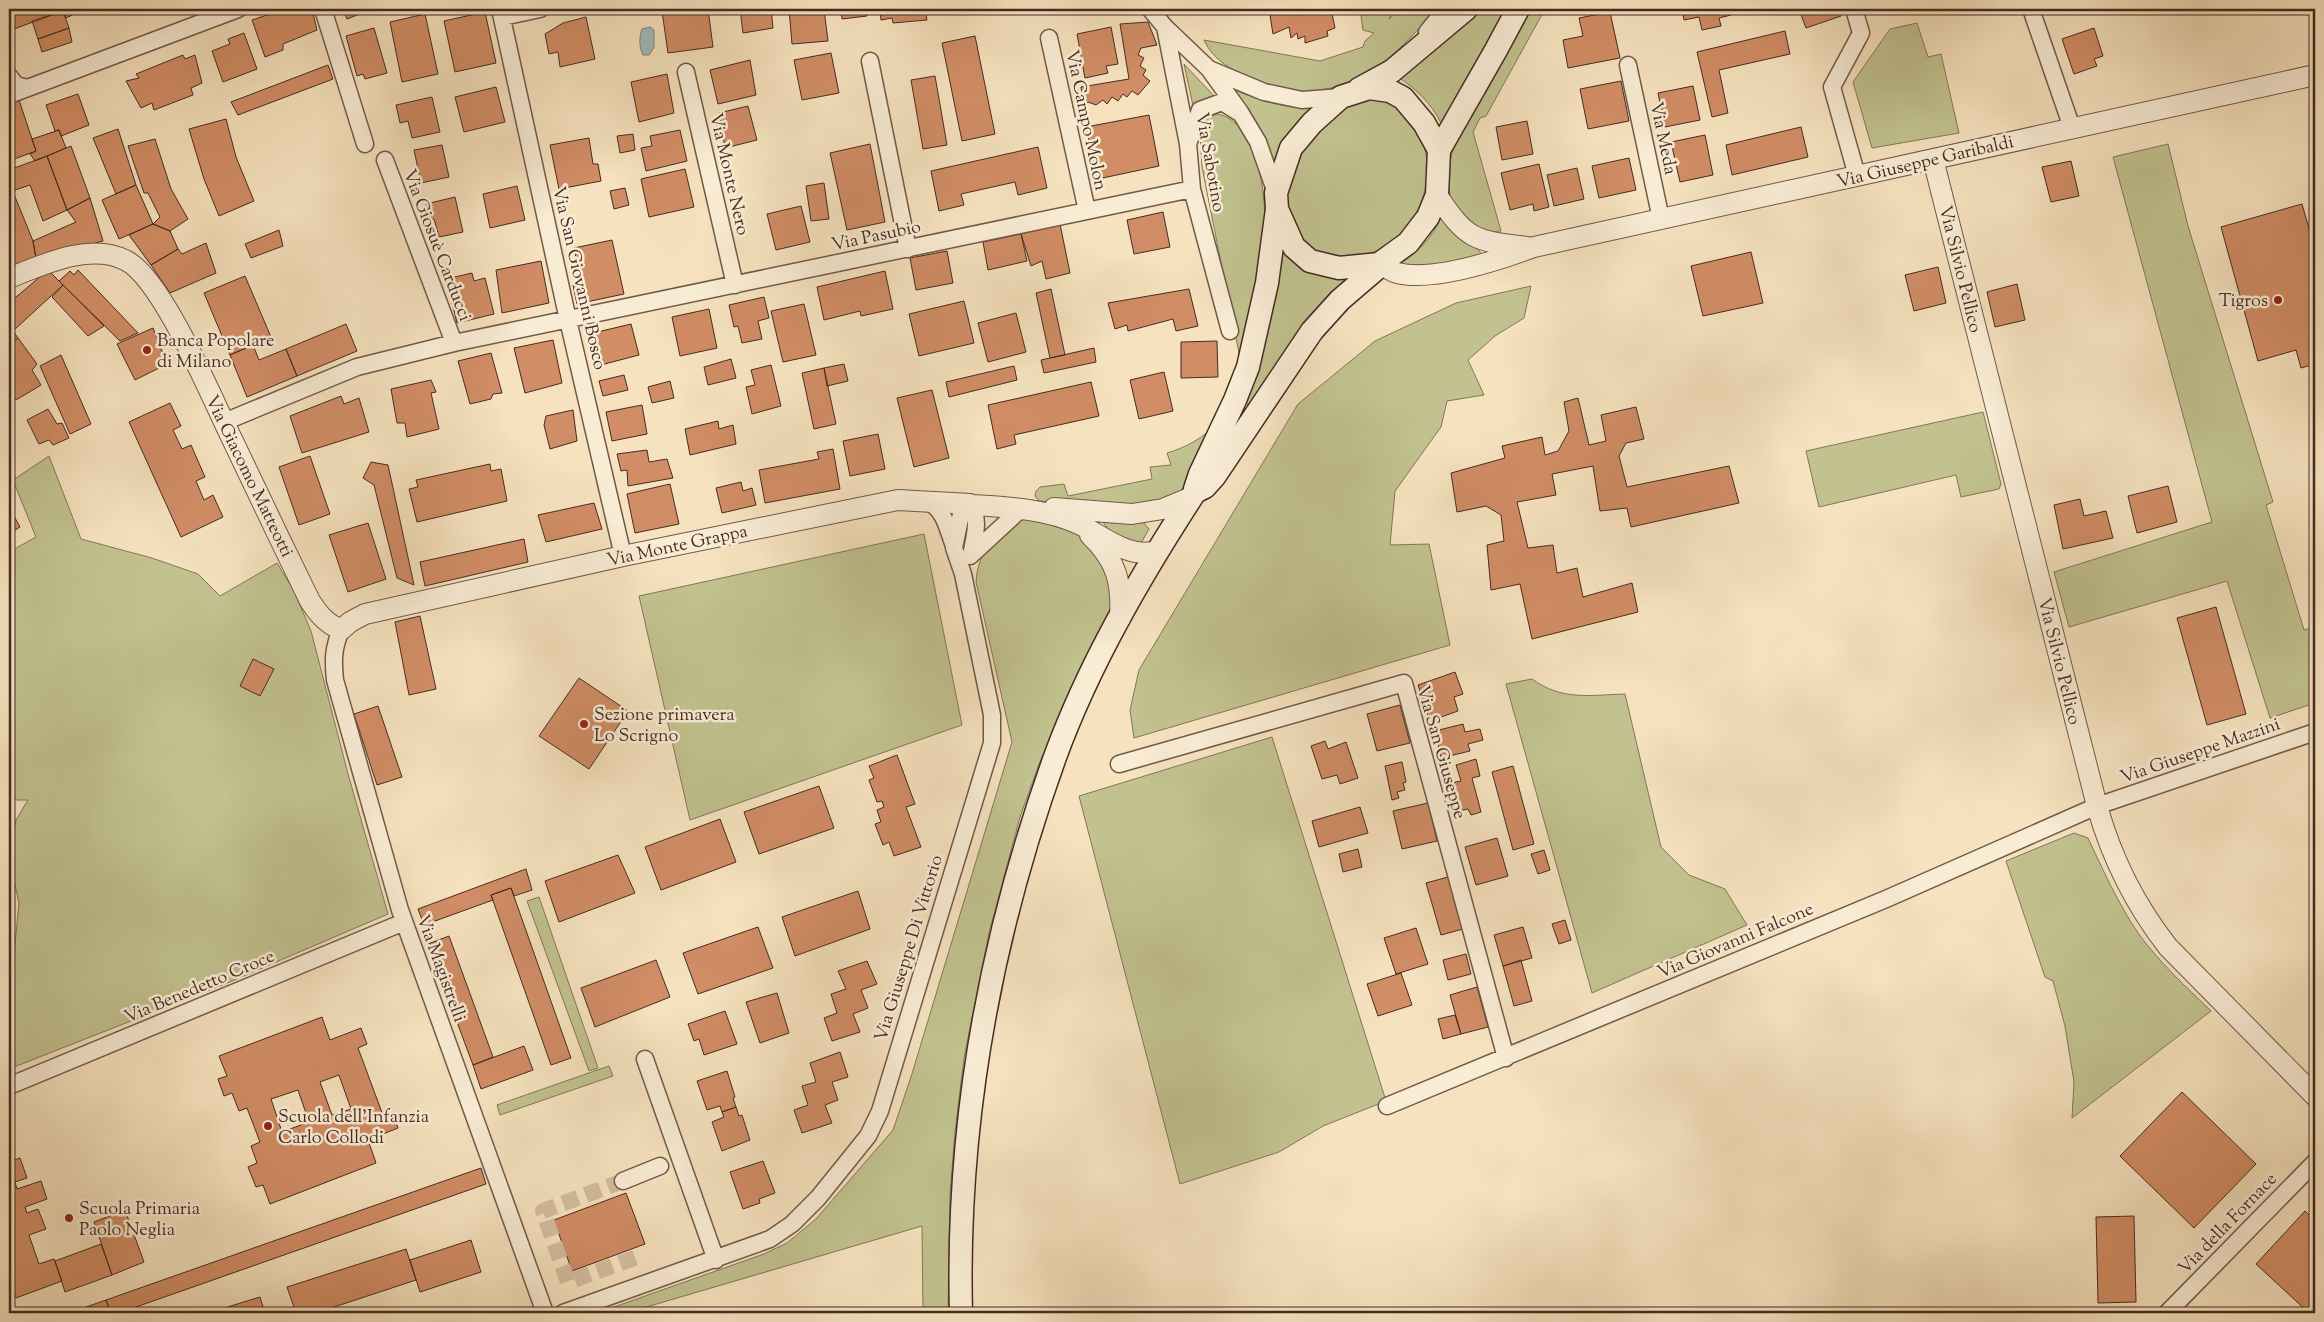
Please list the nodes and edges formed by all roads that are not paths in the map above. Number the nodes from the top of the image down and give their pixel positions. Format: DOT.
graph roads {
  1 [pos="238,9"];
  2 [pos="323,9"];
  3 [pos="540,9"];
  4 [pos="1150,9"];
  5 [pos="1446,9"];
  6 [pos="1466,9"];
  7 [pos="1518,9"];
  8 [pos="1854,9"];
  9 [pos="2031,9"];
  10 [pos="501,13"];
  11 [pos="1165,27"];
  12 [pos="1049,38"];
  13 [pos="870,61"];
  14 [pos="1628,64"];
  15 [pos="1209,70"];
  16 [pos="1392,71"];
  17 [pos="686,72"];
  18 [pos="2315,75"];
  19 [pos="9,76"];
  20 [pos="27,88"];
  21 [pos="1348,94"];
  22 [pos="9,95"];
  23 [pos="1240,112"];
  24 [pos="2072,128"];
  25 [pos="365,144"];
  26 [pos="1188,144"];
  27 [pos="1439,150"];
  28 [pos="1933,159"];
  29 [pos="385,160"];
  30 [pos="1857,176"];
  31 [pos="1192,189"];
  32 [pos="1437,195"];
  33 [pos="1276,201"];
  34 [pos="1087,211"];
  35 [pos="1661,219"];
  36 [pos="1534,247"];
  37 [pos="908,249"];
  38 [pos="1380,263"];
  39 [pos="9,278"];
  40 [pos="735,285"];
  41 [pos="568,320"];
  42 [pos="1230,331"];
  43 [pos="454,344"];
  44 [pos="224,422"];
  45 [pos="1194,494"];
  46 [pos="926,501"];
  47 [pos="971,505"];
  48 [pos="1022,508"];
  49 [pos="1080,524"];
  50 [pos="954,548"];
  51 [pos="1159,550"];
  52 [pos="970,555"];
  53 [pos="623,556"];
  54 [pos="963,574"];
  55 [pos="1120,619"];
  56 [pos="341,630"];
  57 [pos="2315,732"];
  58 [pos="1119,764"];
  59 [pos="2097,806"];
  60 [pos="404,922"];
  61 [pos="1506,1058"];
  62 [pos="645,1060"];
  63 [pos="9,1086"];
  64 [pos="2315,1096"];
  65 [pos="1387,1106"];
  66 [pos="2315,1162"];
  67 [pos="660,1166"];
  68 [pos="623,1181"];
  69 [pos="716,1260"];
  70 [pos="545,1313"];
  71 [pos="563,1313"];
  72 [pos="961,1313"];
  73 [pos="2167,1313"];
  1 -- 20 [label="street"];
  2 -- 25 [label="street"];
  3 -- 10 [label="street"];
  4 -- 11 [label="street, Via Sabotino"];
  5 -- 16 [label="street"];
  6 -- 16 [label="main road"];
  7 -- 27 [label="main road"];
  8 -- 30 [label="street"];
  9 -- 24 [label="street"];
  10 -- 41 [label="street, Via San Giovanni Bosco"];
  11 -- 15 [label="street, Via Sabotino"];
  11 -- 26 [label="street, Via Sabotino"];
  12 -- 34 [label="street, Via Campo Molon"];
  13 -- 37 [label="street"];
  14 -- 35 [label="street, Via Meda"];
  15 -- 21 [label="street"];
  15 -- 23 [label="street"];
  16 -- 21 [label="main road"];
  17 -- 40 [label="street, Via Monte Nero"];
  18 -- 24 [label="street, Via Giuseppe Garibaldi"];
  19 -- 20 [label="street"];
  20 -- 22 [label="street"];
  21 -- 27 [label="main road"];
  21 -- 33 [label="main road"];
  23 -- 26 [label="street"];
  23 -- 33 [label="street"];
  24 -- 28 [label="street, Via Giuseppe Garibaldi"];
  26 -- 31 [label="street, Via Sabotino"];
  27 -- 32 [label="main road"];
  28 -- 30 [label="street, Via Giuseppe Garibaldi"];
  28 -- 59 [label="street, Via Silvio Pellico"];
  29 -- 43 [label="street, Via Giosuè Carducci"];
  30 -- 35 [label="street, Via Giuseppe Garibaldi"];
  31 -- 34 [label="street, Via Pasubio"];
  31 -- 42 [label="street, Via Sabotino"];
  32 -- 36 [label="street, Via Giuseppe Garibaldi"];
  32 -- 38 [label="main road"];
  33 -- 38 [label="main road"];
  33 -- 45 [label="main road"];
  34 -- 37 [label="street, Via Pasubio"];
  35 -- 36 [label="street, Via Giuseppe Garibaldi"];
  36 -- 38 [label="street, Via Giuseppe Garibaldi"];
  37 -- 40 [label="street, Via Pasubio"];
  38 -- 45 [label="main road"];
  39 -- 44 [label="street, Via Giacomo Matteotti"];
  40 -- 41 [label="street, Via Pasubio"];
  41 -- 43 [label="street, Via Giosuè Carducci"];
  41 -- 53 [label="street, Via San Giovanni Bosco"];
  43 -- 44 [label="street, Via Giosuè Carducci"];
  44 -- 56 [label="street, Via Giacomo Matteotti"];
  45 -- 48 [label="street, Via Monte Grappa"];
  45 -- 51 [label="main road"];
  46 -- 47 [label="street, Via Monte Grappa"];
  46 -- 50 [label="street, Via Giuseppe Di Vittorio"];
  46 -- 53 [label="street, Via Monte Grappa"];
  47 -- 48 [label="street, Via Monte Grappa"];
  47 -- 50 [label="street"];
  47 -- 52 [label="street"];
  48 -- 49 [label="street, Via Monte Grappa"];
  48 -- 52 [label="street"];
  49 -- 51 [label="street, Via Monte Grappa"];
  49 -- 55 [label="street, Via Monte Grappa"];
  50 -- 54 [label="street, Via Giuseppe Di Vittorio"];
  51 -- 55 [label="main road"];
  52 -- 54 [label="street"];
  53 -- 56 [label="street, Via Monte Grappa"];
  54 -- 69 [label="street, Via Giuseppe Di Vittorio"];
  55 -- 72 [label="main road"];
  56 -- 60 [label="street, Via Magistrelli"];
  57 -- 59 [label="street, Via Giuseppe Mazzini"];
  58 -- 61 [label="street, Via San Giuseppe"];
  59 -- 61 [label="street, Via Giovanni Falcone"];
  59 -- 64 [label="street, Via Silvio Pellico"];
  60 -- 63 [label="street, Via Benedetto Croce"];
  60 -- 70 [label="street, Via Magistrelli"];
  61 -- 65 [label="street, Via Giovanni Falcone"];
  62 -- 69 [label="street"];
  66 -- 73 [label="street, Via della Fornace"];
  67 -- 68 [label="street"];
  69 -- 71 [label="street, Via Giuseppe Di Vittorio"];
}
